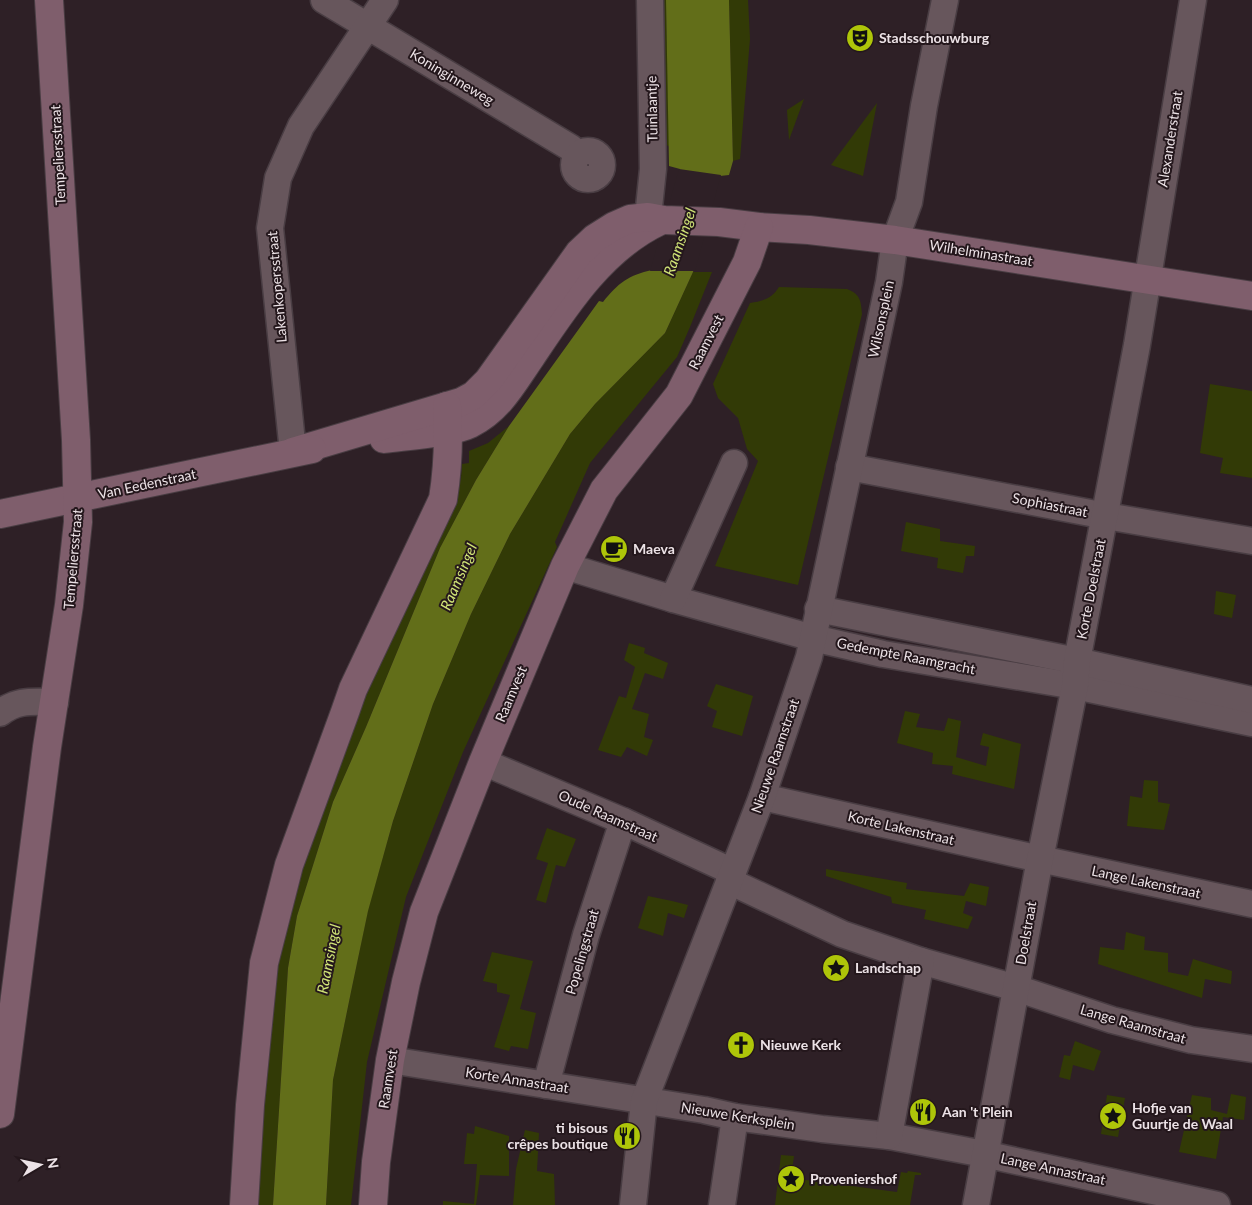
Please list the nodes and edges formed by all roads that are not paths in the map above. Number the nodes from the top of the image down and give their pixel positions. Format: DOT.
graph roads {
  1 [pos="49,0"];
  2 [pos="324,0"];
  3 [pos="386,0"];
  4 [pos="650,0"];
  5 [pos="946,0"];
  6 [pos="1192,0"];
  7 [pos="368,26"];
  8 [pos="578,155"];
  9 [pos="656,218"];
  10 [pos="760,227"];
  11 [pos="894,240"];
  12 [pos="1148,278"];
  13 [pos="1252,296"];
  14 [pos="448,418"];
  15 [pos="293,452"];
  16 [pos="734,463"];
  17 [pos="849,467"];
  18 [pos="78,498"];
  19 [pos="0,514"];
  20 [pos="1106,516"];
  21 [pos="1252,541"];
  22 [pos="565,566"];
  23 [pos="673,599"];
  24 [pos="818,609"];
  25 [pos="812,638"];
  26 [pos="1076,674"];
  27 [pos="1252,700"];
  28 [pos="55,702"];
  29 [pos="0,712"];
  30 [pos="1252,723"];
  31 [pos="483,762"];
  32 [pos="762,797"];
  33 [pos="623,821"];
  34 [pos="1040,859"];
  35 [pos="731,876"];
  36 [pos="1252,904"];
  37 [pos="921,961"];
  38 [pos="1016,988"];
  39 [pos="1252,1049"];
  40 [pos="390,1060"];
  41 [pos="546,1085"];
  42 [pos="644,1101"];
  43 [pos="0,1114"];
  44 [pos="735,1117"];
  45 [pos="888,1136"];
  46 [pos="984,1154"];
  47 [pos="1210,1204"];
  48 [pos="244,1205"];
  49 [pos="373,1205"];
  50 [pos="633,1205"];
  51 [pos="722,1205"];
  52 [pos="976,1205"];
  1 -- 18 [label="street, Tempeliersstraat"];
  2 -- 7 [label="street, Koninginneweg"];
  3 -- 7 [label="street, Lakenkopersstraat"];
  4 -- 9 [label="street, Tuinlaantje"];
  5 -- 11 [label="street, Wilsonsplein"];
  6 -- 12 [label="street, Alexanderstraat"];
  7 -- 8 [label="street, Koninginneweg"];
  7 -- 15 [label="street, Lakenkopersstraat"];
  9 -- 10 [label="street, Wilhelminastraat"];
  9 -- 14 [label="street"];
  10 -- 11 [label="street, Wilhelminastraat"];
  10 -- 22 [label="street, Raamvest"];
  11 -- 12 [label="street, Wilhelminastraat"];
  11 -- 17 [label="street, Wilsonsplein"];
  12 -- 13 [label="street, Wilhelminastraat"];
  12 -- 20 [label="street"];
  14 -- 15 [label="street, Van Eedenstraat"];
  14 -- 48 [label="street"];
  15 -- 18 [label="street, Van Eedenstraat"];
  16 -- 23 [label="street"];
  17 -- 20 [label="street, Sophiastraat"];
  17 -- 24 [label="street, Wilsonsplein"];
  18 -- 19 [label="street, Van Eedenstraat"];
  18 -- 28 [label="street, Tempeliersstraat"];
  20 -- 21 [label="street, Sophiastraat"];
  20 -- 26 [label="street, Korte Doelstraat"];
  22 -- 23 [label="street, Gedempte Raamgracht"];
  22 -- 31 [label="street, Raamvest"];
  23 -- 25 [label="street, Gedempte Raamgracht"];
  24 -- 25 [label="street, Wilsonsplein"];
  24 -- 26 [label="street, Gedempte Raamgracht"];
  25 -- 26 [label="street, Gedempte Raamgracht"];
  25 -- 32 [label="street, Nieuwe Raamstraat"];
  26 -- 27 [label="street, Gedempte Raamgracht"];
  26 -- 30 [label="street, Gedempte Raamgracht"];
  26 -- 34 [label="street, Doelstraat"];
  28 -- 29 [label="street"];
  28 -- 43 [label="street, Tempeliersstraat"];
  31 -- 33 [label="street, Oude Raamstraat"];
  31 -- 40 [label="street, Raamvest"];
  32 -- 34 [label="street, Korte Lakenstraat"];
  32 -- 35 [label="street, Nieuwe Raamstraat"];
  33 -- 35 [label="street, Oude Raamstraat"];
  33 -- 41 [label="street, Popelingstraat"];
  34 -- 36 [label="street, Lange Lakenstraat"];
  34 -- 38 [label="street, Doelstraat"];
  35 -- 37 [label="street"];
  35 -- 42 [label="street"];
  37 -- 38 [label="street"];
  37 -- 45 [label="street"];
  38 -- 39 [label="street, Lange Raamstraat"];
  38 -- 46 [label="street, Doelstraat"];
  40 -- 41 [label="street, Korte Annastraat"];
  40 -- 49 [label="street, Raamvest"];
  41 -- 42 [label="street, Korte Annastraat"];
  42 -- 44 [label="street, Nieuwe Kerksplein"];
  42 -- 50 [label="street"];
  44 -- 45 [label="street, Nieuwe Kerksplein"];
  44 -- 51 [label="street"];
  45 -- 46 [label="street, Lange Annastraat"];
  46 -- 47 [label="street, Lange Annastraat"];
  46 -- 52 [label="street, Doelstraat"];
}
